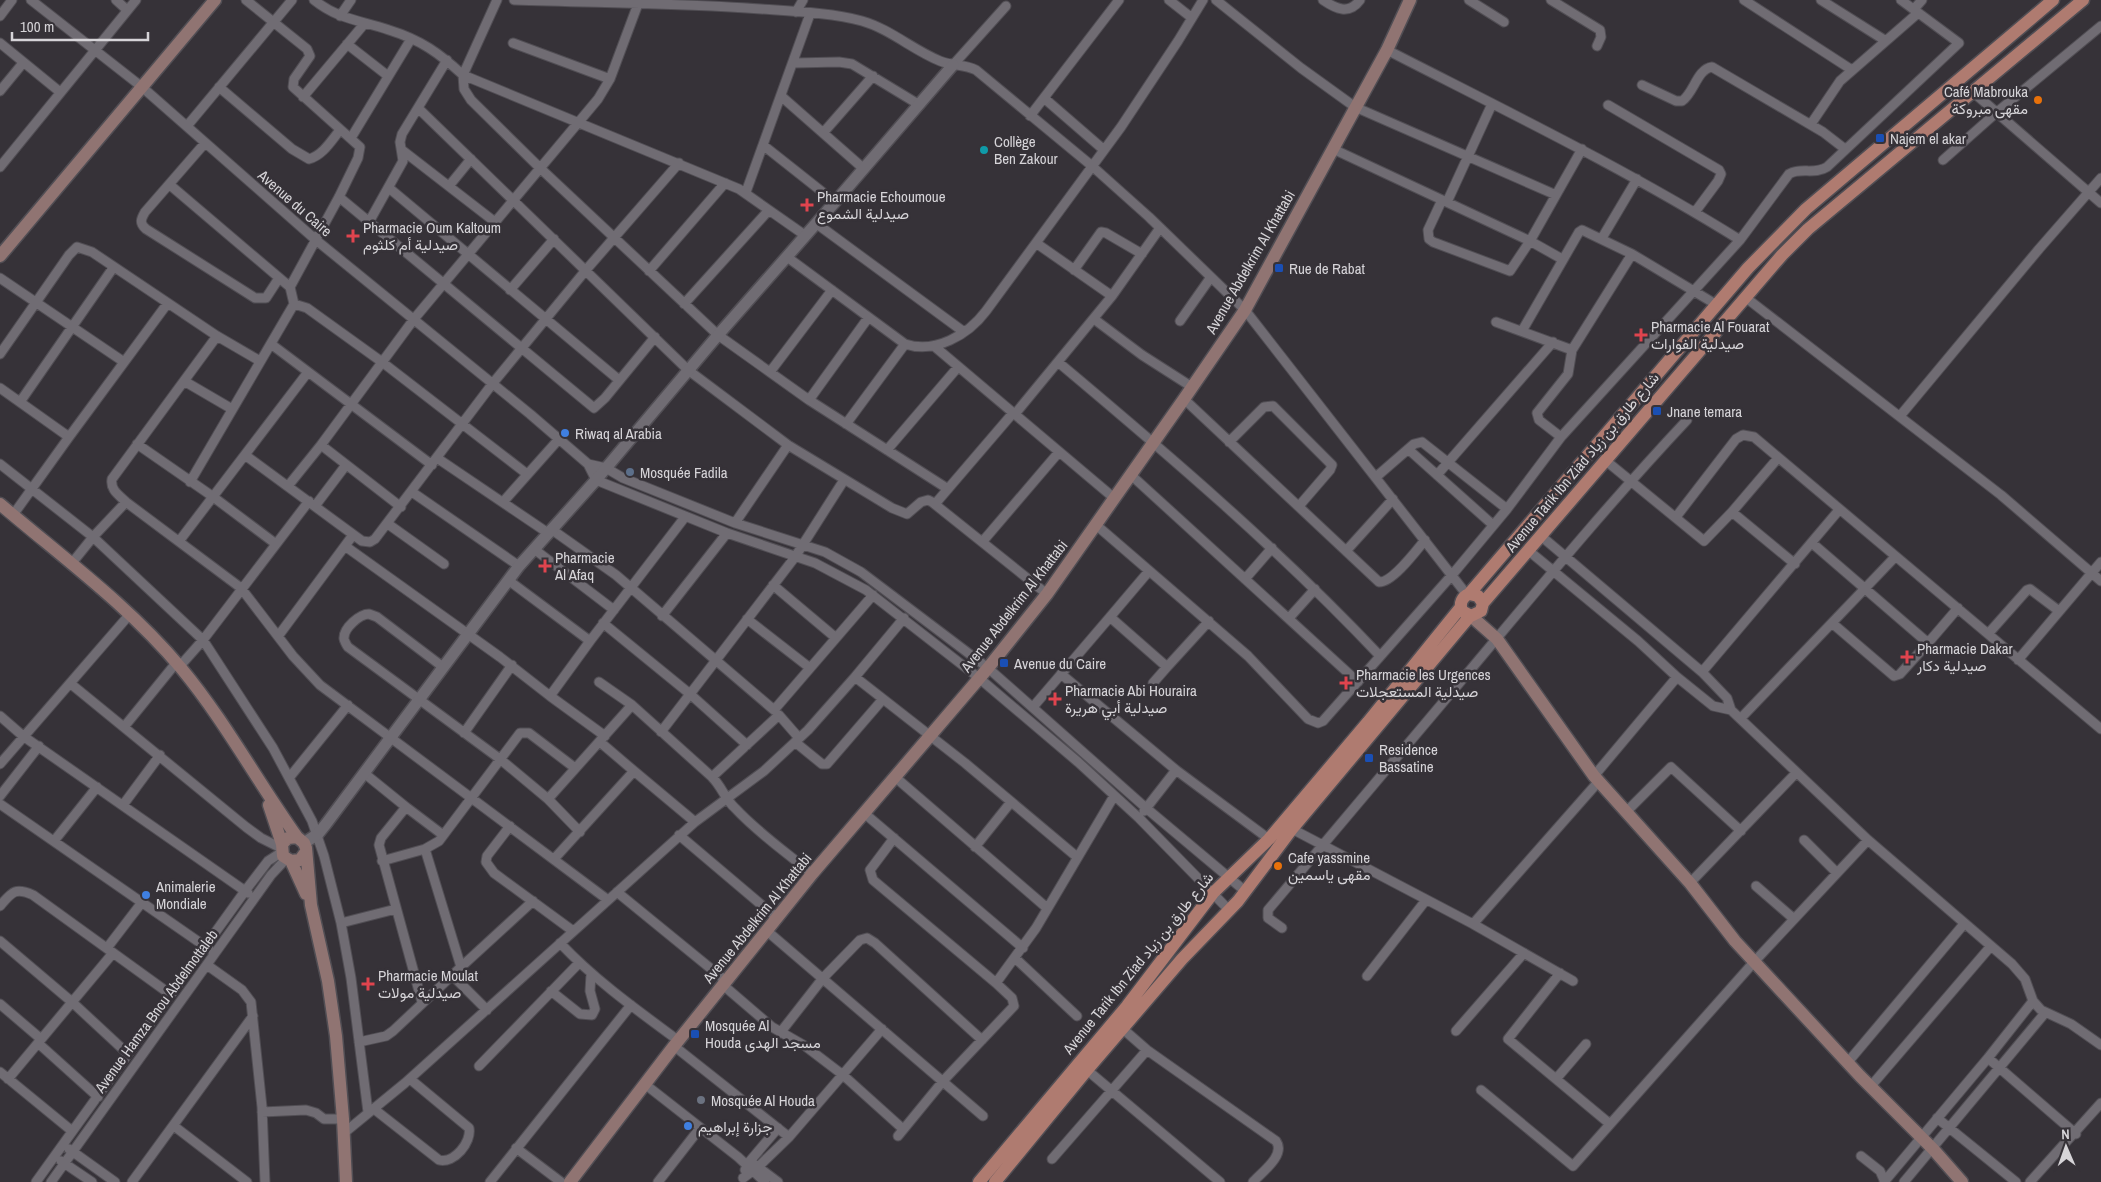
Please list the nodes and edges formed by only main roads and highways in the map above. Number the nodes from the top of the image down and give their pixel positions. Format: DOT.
graph roads {
  1 [pos="215,0"];
  2 [pos="1410,0"];
  3 [pos="2053,0"];
  4 [pos="2083,0"];
  5 [pos="0,256"];
  6 [pos="0,504"];
  7 [pos="1468,594"];
  8 [pos="1482,605"];
  9 [pos="1468,613"];
  10 [pos="1495,638"];
  11 [pos="266,793"];
  12 [pos="302,845"];
  13 [pos="284,853"];
  14 [pos="311,905"];
  15 [pos="346,1182"];
  16 [pos="570,1182"];
  17 [pos="979,1182"];
  18 [pos="995,1182"];
  19 [pos="1962,1182"];
  1 -- 5 [label="main road"];
  2 -- 16 [label="main road, Avenue Abdelkrim Al Khattabi"];
  3 -- 7 [label="main road, Avenue Tarik Ibn Ziad شارع طارق بن زياد"];
  4 -- 8 [label="main road, Avenue Tarik Ibn Ziad شارع طارق بن زياد"];
  6 -- 11 [label="main road"];
  7 -- 8 [label="main road"];
  7 -- 9 [label="main road"];
  8 -- 9 [label="main road"];
  8 -- 10 [label="main road"];
  9 -- 10 [label="main road"];
  9 -- 17 [label="main road, Avenue Tarik Ibn Ziad شارع طارق بن زياد"];
  9 -- 18 [label="main road, Avenue Tarik Ibn Ziad شارع طارق بن زياد"];
  10 -- 19 [label="main road"];
  11 -- 12 [label="main road"];
  11 -- 13 [label="main road"];
  12 -- 13 [label="main road"];
  12 -- 13 [label="main road"];
  12 -- 14 [label="main road"];
  13 -- 14 [label="main road"];
  14 -- 15 [label="main road"];
}
